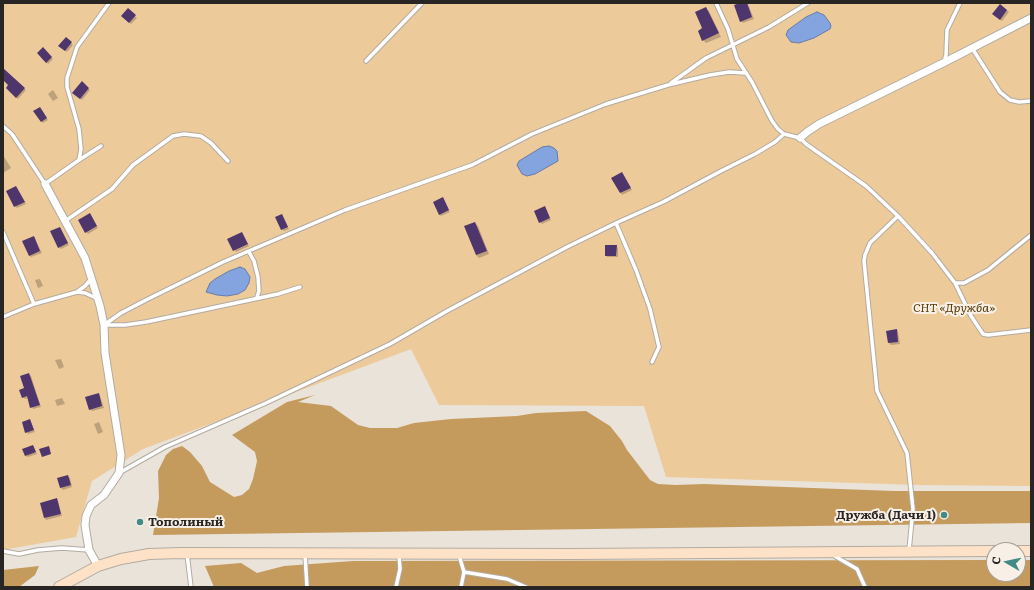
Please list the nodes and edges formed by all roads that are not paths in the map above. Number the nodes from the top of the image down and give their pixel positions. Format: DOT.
graph roads {
  1 [pos="109,3"];
  2 [pos="422,3"];
  3 [pos="716,3"];
  4 [pos="808,3"];
  5 [pos="960,3"];
  6 [pos="1031,18"];
  7 [pos="732,44"];
  8 [pos="972,48"];
  9 [pos="366,62"];
  10 [pos="943,63"];
  11 [pos="746,73"];
  12 [pos="668,85"];
  13 [pos="1031,100"];
  14 [pos="3,126"];
  15 [pos="784,134"];
  16 [pos="800,138"];
  17 [pos="101,146"];
  18 [pos="79,160"];
  19 [pos="228,161"];
  20 [pos="45,184"];
  21 [pos="898,216"];
  22 [pos="65,221"];
  23 [pos="616,223"];
  24 [pos="3,232"];
  25 [pos="1031,234"];
  26 [pos="249,252"];
  27 [pos="92,278"];
  28 [pos="955,283"];
  29 [pos="300,287"];
  30 [pos="77,292"];
  31 [pos="257,297"];
  32 [pos="98,300"];
  33 [pos="34,304"];
  34 [pos="3,317"];
  35 [pos="104,325"];
  36 [pos="1031,330"];
  37 [pos="652,362"];
  38 [pos="119,473"];
  39 [pos="89,550"];
  40 [pos="3,551"];
  41 [pos="909,551"];
  42 [pos="986,551"];
  43 [pos="826,552"];
  44 [pos="187,553"];
  45 [pos="399,553"];
  46 [pos="458,553"];
  47 [pos="305,554"];
  48 [pos="98,566"];
  49 [pos="464,572"];
  50 [pos="59,587"];
  51 [pos="191,587"];
  52 [pos="307,587"];
  53 [pos="396,587"];
  54 [pos="461,587"];
  55 [pos="526,587"];
  56 [pos="865,587"];
  1 -- 18 [label="lane"];
  2 -- 9 [label="lane"];
  3 -- 7 [label="lane"];
  4 -- 7 [label="lane"];
  5 -- 10 [label="lane"];
  6 -- 8 [label="street"];
  7 -- 11 [label="lane"];
  7 -- 12 [label="lane"];
  8 -- 10 [label="street"];
  8 -- 13 [label="lane"];
  10 -- 16 [label="street"];
  11 -- 12 [label="lane"];
  11 -- 15 [label="lane"];
  12 -- 26 [label="lane"];
  14 -- 20 [label="lane"];
  15 -- 16 [label="lane"];
  15 -- 23 [label="lane"];
  16 -- 21 [label="lane"];
  17 -- 18 [label="lane"];
  18 -- 20 [label="lane"];
  19 -- 22 [label="lane"];
  20 -- 22 [label="street"];
  21 -- 28 [label="lane"];
  21 -- 41 [label="lane"];
  22 -- 27 [label="street"];
  23 -- 37 [label="lane"];
  23 -- 38 [label="lane"];
  24 -- 33 [label="lane"];
  25 -- 28 [label="lane"];
  26 -- 31 [label="lane"];
  26 -- 35 [label="lane"];
  27 -- 30 [label="lane"];
  27 -- 32 [label="street"];
  28 -- 36 [label="lane"];
  29 -- 31 [label="lane"];
  30 -- 32 [label="lane"];
  30 -- 33 [label="lane"];
  31 -- 35 [label="lane"];
  32 -- 35 [label="street"];
  33 -- 34 [label="lane"];
  35 -- 38 [label="street"];
  38 -- 39 [label="street"];
  39 -- 40 [label="lane"];
  39 -- 48 [label="street"];
  41 -- 42 [label="street"];
  41 -- 43 [label="street"];
  43 -- 46 [label="street"];
  43 -- 56 [label="lane"];
  44 -- 47 [label="street"];
  44 -- 48 [label="street"];
  44 -- 51 [label="lane"];
  45 -- 46 [label="street"];
  45 -- 47 [label="street"];
  45 -- 53 [label="lane"];
  46 -- 49 [label="lane"];
  47 -- 52 [label="lane"];
  48 -- 50 [label="street"];
  49 -- 54 [label="lane"];
  49 -- 55 [label="lane"];
}
